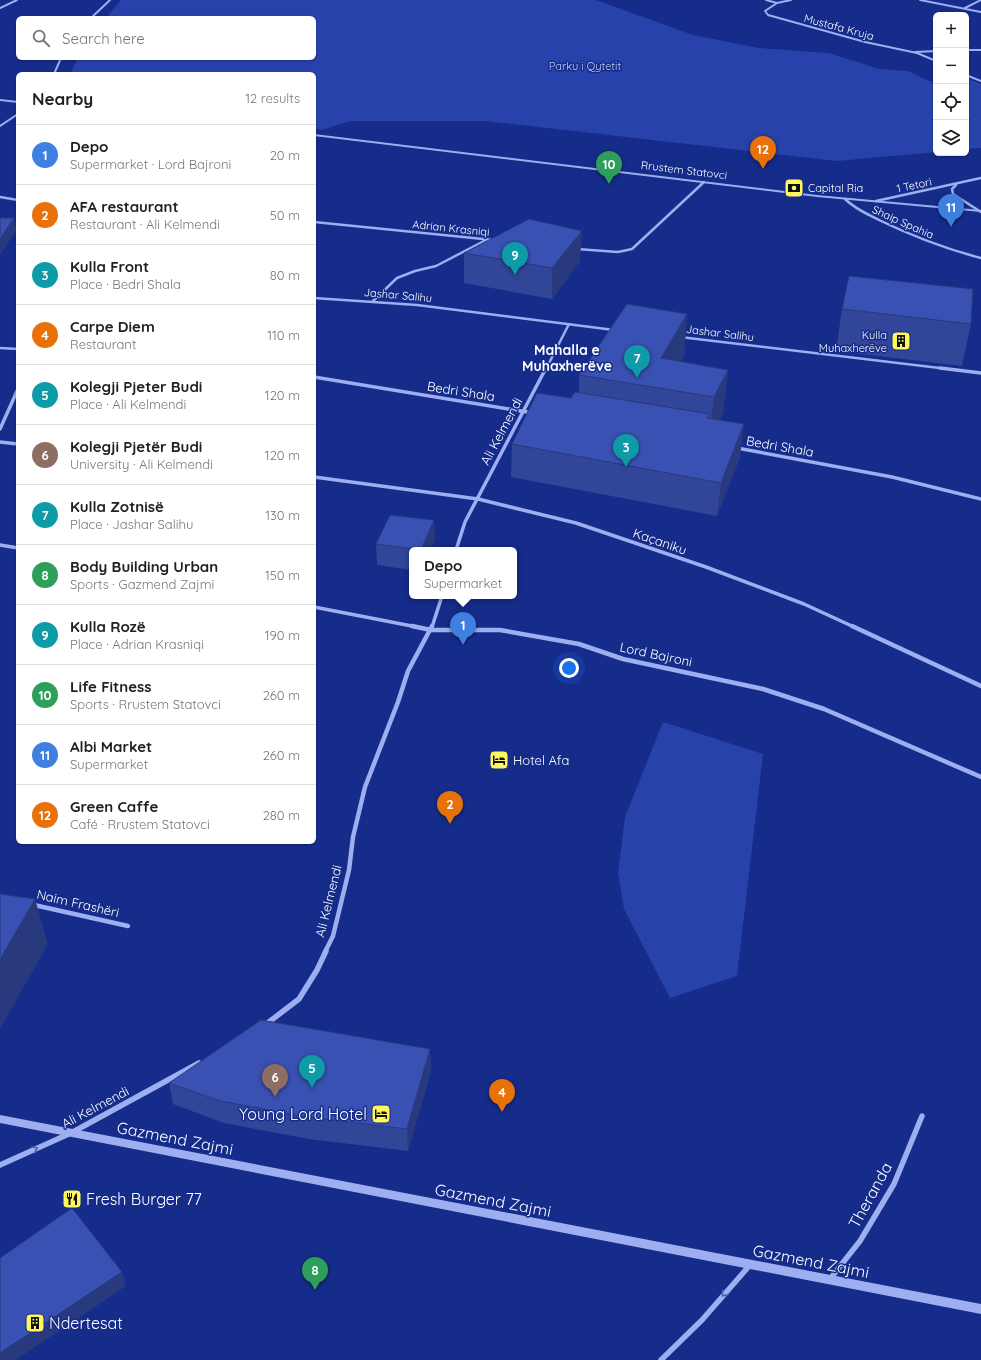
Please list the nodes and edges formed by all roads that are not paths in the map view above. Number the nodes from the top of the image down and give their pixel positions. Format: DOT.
graph roads {
  1 [pos="17,0"];
  2 [pos="110,0"];
  3 [pos="766,0"];
  4 [pos="792,0"];
  5 [pos="920,0"];
  6 [pos="981,0"];
  7 [pos="777,3"];
  8 [pos="0,8"];
  9 [pos="965,8"];
  10 [pos="981,12"];
  11 [pos="93,16"];
  12 [pos="969,50"];
  13 [pos="981,50"];
  14 [pos="933,51"];
  15 [pos="910,52"];
  16 [pos="60,60"];
  17 [pos="933,60"];
  18 [pos="55,72"];
  19 [pos="969,76"];
  20 [pos="981,81"];
  21 [pos="0,100"];
  22 [pos="16,102"];
  23 [pos="16,115"];
  24 [pos="0,126"];
  25 [pos="316,135"];
  26 [pos="981,178"];
  27 [pos="704,182"];
  28 [pos="956,185"];
  29 [pos="0,198"];
  30 [pos="845,199"];
  31 [pos="16,200"];
  32 [pos="876,202"];
  33 [pos="980,211"];
  34 [pos="316,222"];
  35 [pos="486,240"];
  36 [pos="494,240"];
  37 [pos="570,248"];
  38 [pos="981,258"];
  39 [pos="316,298"];
  40 [pos="373,301"];
  41 [pos="569,324"];
  42 [pos="617,330"];
  43 [pos="672,336"];
  44 [pos="0,348"];
  45 [pos="16,349"];
  46 [pos="981,373"];
  47 [pos="316,377"];
  48 [pos="16,393"];
  49 [pos="524,412"];
  50 [pos="540,414"];
  51 [pos="0,429"];
  52 [pos="0,442"];
  53 [pos="16,444"];
  54 [pos="734,448"];
  55 [pos="316,477"];
  56 [pos="478,499"];
  57 [pos="981,499"];
  58 [pos="0,545"];
  59 [pos="457,547"];
  60 [pos="16,548"];
  61 [pos="441,599"];
  62 [pos="316,607"];
  63 [pos="431,630"];
  64 [pos="981,686"];
  65 [pos="981,777"];
  66 [pos="30,904"];
  67 [pos="128,926"];
  68 [pos="260,1030"];
  69 [pos="204,1060"];
  70 [pos="922,1116"];
  71 [pos="0,1119"];
  72 [pos="71,1133"];
  73 [pos="0,1165"];
  74 [pos="750,1264"];
  75 [pos="830,1279"];
  76 [pos="981,1309"];
  77 [pos="661,1360"];
  1 -- 8 [label="street"];
  2 -- 11 [label="street"];
  3 -- 7 [label="street"];
  4 -- 7 [label="street"];
  5 -- 9 [label="street"];
  6 -- 9 [label="street"];
  7 -- 15 [label="street, Mustafa Kruja"];
  9 -- 10 [label="street"];
  12 -- 13 [label="street"];
  14 -- 15 [label="street"];
  15 -- 17 [label="street, Mustafa Kruja"];
  16 -- 18 [label="street"];
  19 -- 20 [label="street"];
  21 -- 22 [label="street"];
  23 -- 24 [label="street"];
  25 -- 27 [label="street, Rrustem Statovci"];
  26 -- 28 [label="street, 1 Tetori"];
  27 -- 30 [label="street, Rrustem Statovci"];
  27 -- 37 [label="street"];
  28 -- 32 [label="street, 1 Tetori"];
  28 -- 33 [label="street, 1 Tetori"];
  29 -- 31 [label="street"];
  30 -- 32 [label="street, Rrustem Statovci"];
  30 -- 38 [label="street, Shaip Spahia"];
  32 -- 33 [label="street, Rrustem Statovci"];
  34 -- 35 [label="street, Adrian Krasniqi"];
  35 -- 36 [label="street, Adrian Krasniqi"];
  35 -- 40 [label="street"];
  39 -- 40 [label="street, Jashar Salihu"];
  40 -- 41 [label="street, Jashar Salihu"];
  41 -- 42 [label="street, Jashar Salihu"];
  41 -- 49 [label="street, Ali Kelmendi"];
  43 -- 46 [label="street, Jashar Salihu"];
  44 -- 45 [label="street"];
  47 -- 49 [label="street, Bedri Shala"];
  48 -- 51 [label="street"];
  49 -- 50 [label="street, Bedri Shala"];
  49 -- 56 [label="street, Ali Kelmendi"];
  52 -- 53 [label="street"];
  54 -- 57 [label="street, Bedri Shala"];
  55 -- 56 [label="street, Kaçaniku"];
  56 -- 59 [label="street, Ali Kelmendi"];
  56 -- 64 [label="street, Kaçaniku"];
  58 -- 60 [label="street"];
  61 -- 63 [label="street, Ali Kelmendi"];
  62 -- 63 [label="street, Lord Bajroni"];
  63 -- 65 [label="street, Lord Bajroni"];
  63 -- 68 [label="street, Ali Kelmendi"];
  66 -- 67 [label="street, Naim Frashëri"];
  69 -- 72 [label="street, Ali Kelmendi"];
  70 -- 75 [label="street, Theranda"];
  71 -- 72 [label="street, Gazmend Zajmi"];
  73 -- 72 [label="street, Ali Kelmendi, one-way"];
  72 -- 74 [label="street, Gazmend Zajmi"];
  74 -- 75 [label="street, Gazmend Zajmi"];
  74 -- 77 [label="street, one-way"];
  75 -- 76 [label="street, Gazmend Zajmi"];
}
